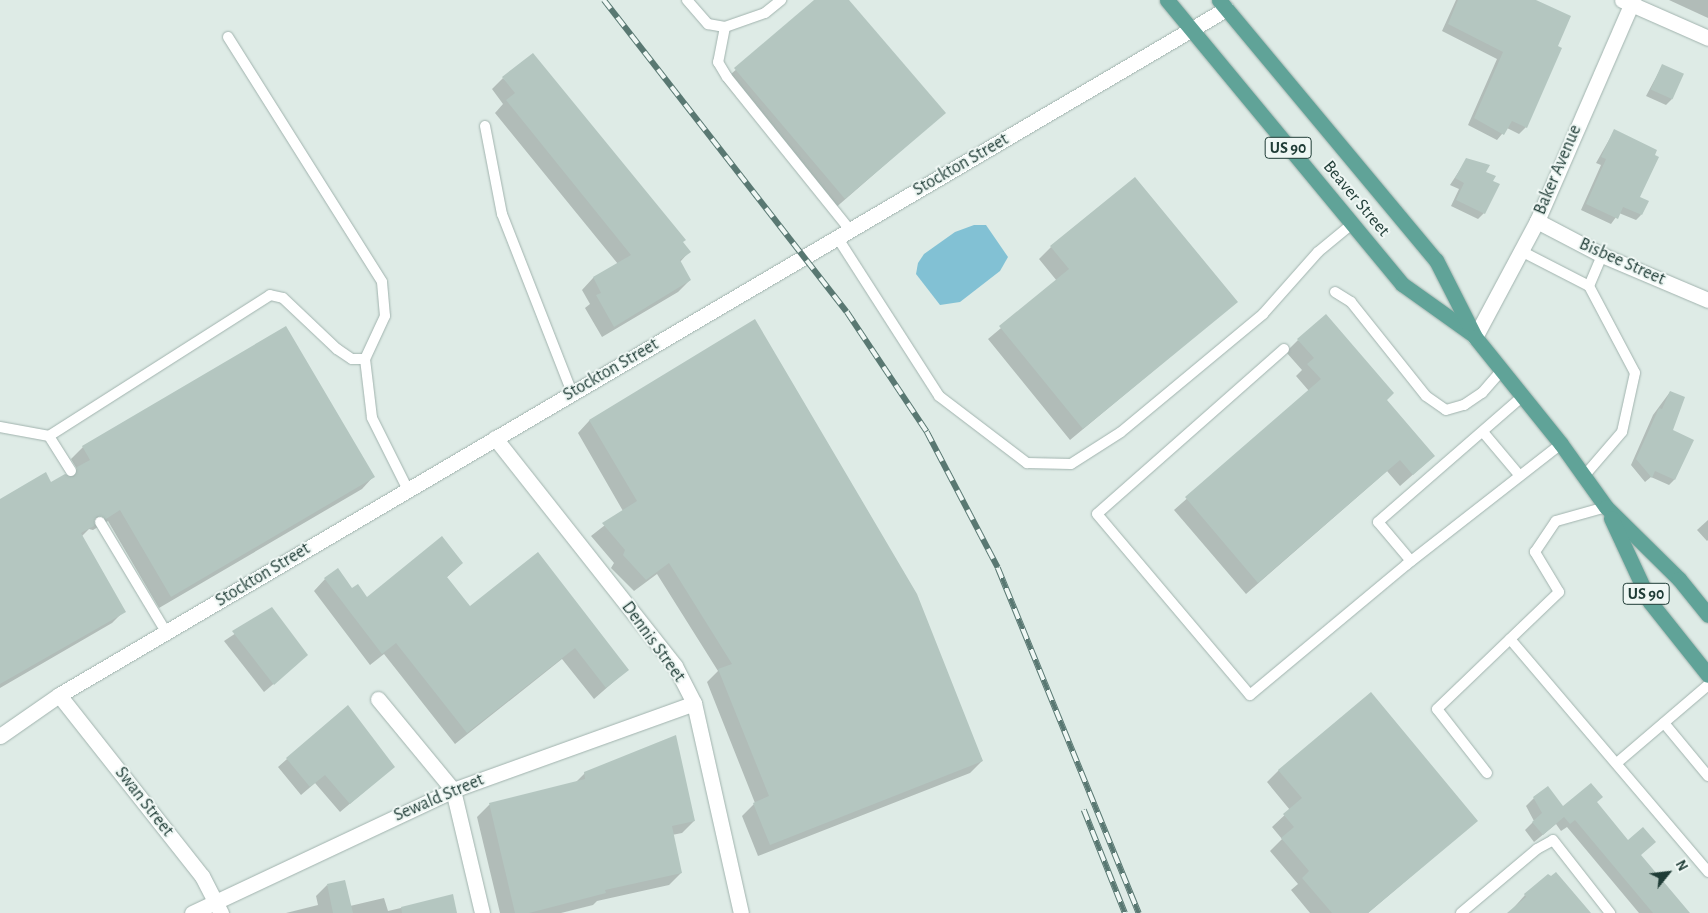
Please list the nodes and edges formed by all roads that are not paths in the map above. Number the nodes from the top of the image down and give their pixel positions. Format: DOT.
graph roads {
  1 [pos="687,0"];
  2 [pos="781,0"];
  3 [pos="1167,0"];
  4 [pos="1628,1"];
  5 [pos="1223,4"];
  6 [pos="725,27"];
  7 [pos="1191,30"];
  8 [pos="228,37"];
  9 [pos="1708,38"];
  10 [pos="485,126"];
  11 [pos="1537,221"];
  12 [pos="1352,224"];
  13 [pos="843,234"];
  14 [pos="1521,250"];
  15 [pos="1602,255"];
  16 [pos="1588,286"];
  17 [pos="1335,292"];
  18 [pos="1708,300"];
  19 [pos="1475,337"];
  20 [pos="1284,349"];
  21 [pos="365,359"];
  22 [pos="1502,370"];
  23 [pos="572,393"];
  24 [pos="1524,396"];
  25 [pos="0,427"];
  26 [pos="1483,432"];
  27 [pos="49,436"];
  28 [pos="495,438"];
  29 [pos="1561,444"];
  30 [pos="71,471"];
  31 [pos="1520,476"];
  32 [pos="1584,476"];
  33 [pos="408,490"];
  34 [pos="1606,507"];
  35 [pos="100,522"];
  36 [pos="1411,561"];
  37 [pos="1708,614"];
  38 [pos="166,632"];
  39 [pos="1510,639"];
  40 [pos="1708,675"];
  41 [pos="1708,684"];
  42 [pos="59,696"];
  43 [pos="378,699"];
  44 [pos="694,702"];
  45 [pos="1664,723"];
  46 [pos="0,736"];
  47 [pos="1618,762"];
  48 [pos="1487,773"];
  49 [pos="1708,776"];
  50 [pos="453,790"];
  51 [pos="1708,872"];
  52 [pos="219,907"];
  53 [pos="192,913"];
  54 [pos="482,913"];
  55 [pos="741,913"];
  56 [pos="1461,913"];
  57 [pos="1610,913"];
  1 -- 6 [label="lane"];
  2 -- 6 [label="lane"];
  3 -- 7 [label="main road, Beaver Street / US 90"];
  4 -- 9 [label="street"];
  4 -- 11 [label="street, Baker Avenue"];
  5 -- 7 [label="street, Stockton Street"];
  5 -- 19 [label="main road, Beaver Street / US 90"];
  6 -- 13 [label="lane"];
  7 -- 12 [label="main road, Beaver Street / US 90"];
  7 -- 13 [label="street, Stockton Street"];
  8 -- 21 [label="lane"];
  10 -- 23 [label="lane"];
  11 -- 14 [label="street, Baker Avenue"];
  11 -- 15 [label="street, Bisbee Street"];
  12 -- 13 [label="lane"];
  12 -- 19 [label="main road, Beaver Street / US 90"];
  13 -- 23 [label="street, Stockton Street"];
  14 -- 16 [label="lane"];
  14 -- 19 [label="street, Baker Avenue"];
  15 -- 16 [label="lane"];
  15 -- 18 [label="street, Bisbee Street"];
  16 -- 32 [label="lane"];
  17 -- 22 [label="lane"];
  19 -- 22 [label="main road, Beaver Street / US 90"];
  20 -- 36 [label="lane"];
  21 -- 27 [label="lane"];
  21 -- 33 [label="lane"];
  22 -- 24 [label="main road, Beaver Street / US 90"];
  23 -- 28 [label="street, Stockton Street"];
  24 -- 26 [label="lane"];
  24 -- 29 [label="main road, Beaver Street / US 90"];
  25 -- 27 [label="lane"];
  26 -- 31 [label="lane"];
  26 -- 36 [label="lane"];
  27 -- 30 [label="lane"];
  28 -- 33 [label="street, Stockton Street"];
  28 -- 44 [label="street, Dennis Street"];
  29 -- 31 [label="lane"];
  29 -- 32 [label="main road, Beaver Street / US 90"];
  31 -- 36 [label="lane"];
  32 -- 34 [label="main road, Beaver Street / US 90"];
  33 -- 38 [label="street, Stockton Street"];
  34 -- 37 [label="main road, Beaver Street / US 90"];
  34 -- 39 [label="lane"];
  34 -- 40 [label="main road, Beaver Street / US 90"];
  35 -- 38 [label="lane"];
  38 -- 42 [label="street, Stockton Street"];
  39 -- 47 [label="lane"];
  39 -- 48 [label="lane"];
  41 -- 45 [label="lane"];
  42 -- 46 [label="street, Stockton Street"];
  42 -- 52 [label="street, Swan Street"];
  43 -- 50 [label="street"];
  44 -- 50 [label="street, Sewald Street"];
  44 -- 55 [label="street, Dennis Street"];
  45 -- 47 [label="lane"];
  45 -- 49 [label="lane"];
  47 -- 51 [label="lane"];
  50 -- 52 [label="street, Sewald Street"];
  50 -- 54 [label="street"];
  52 -- 53 [label="street, Sewald Street"];
  56 -- 57 [label="lane"];
}
